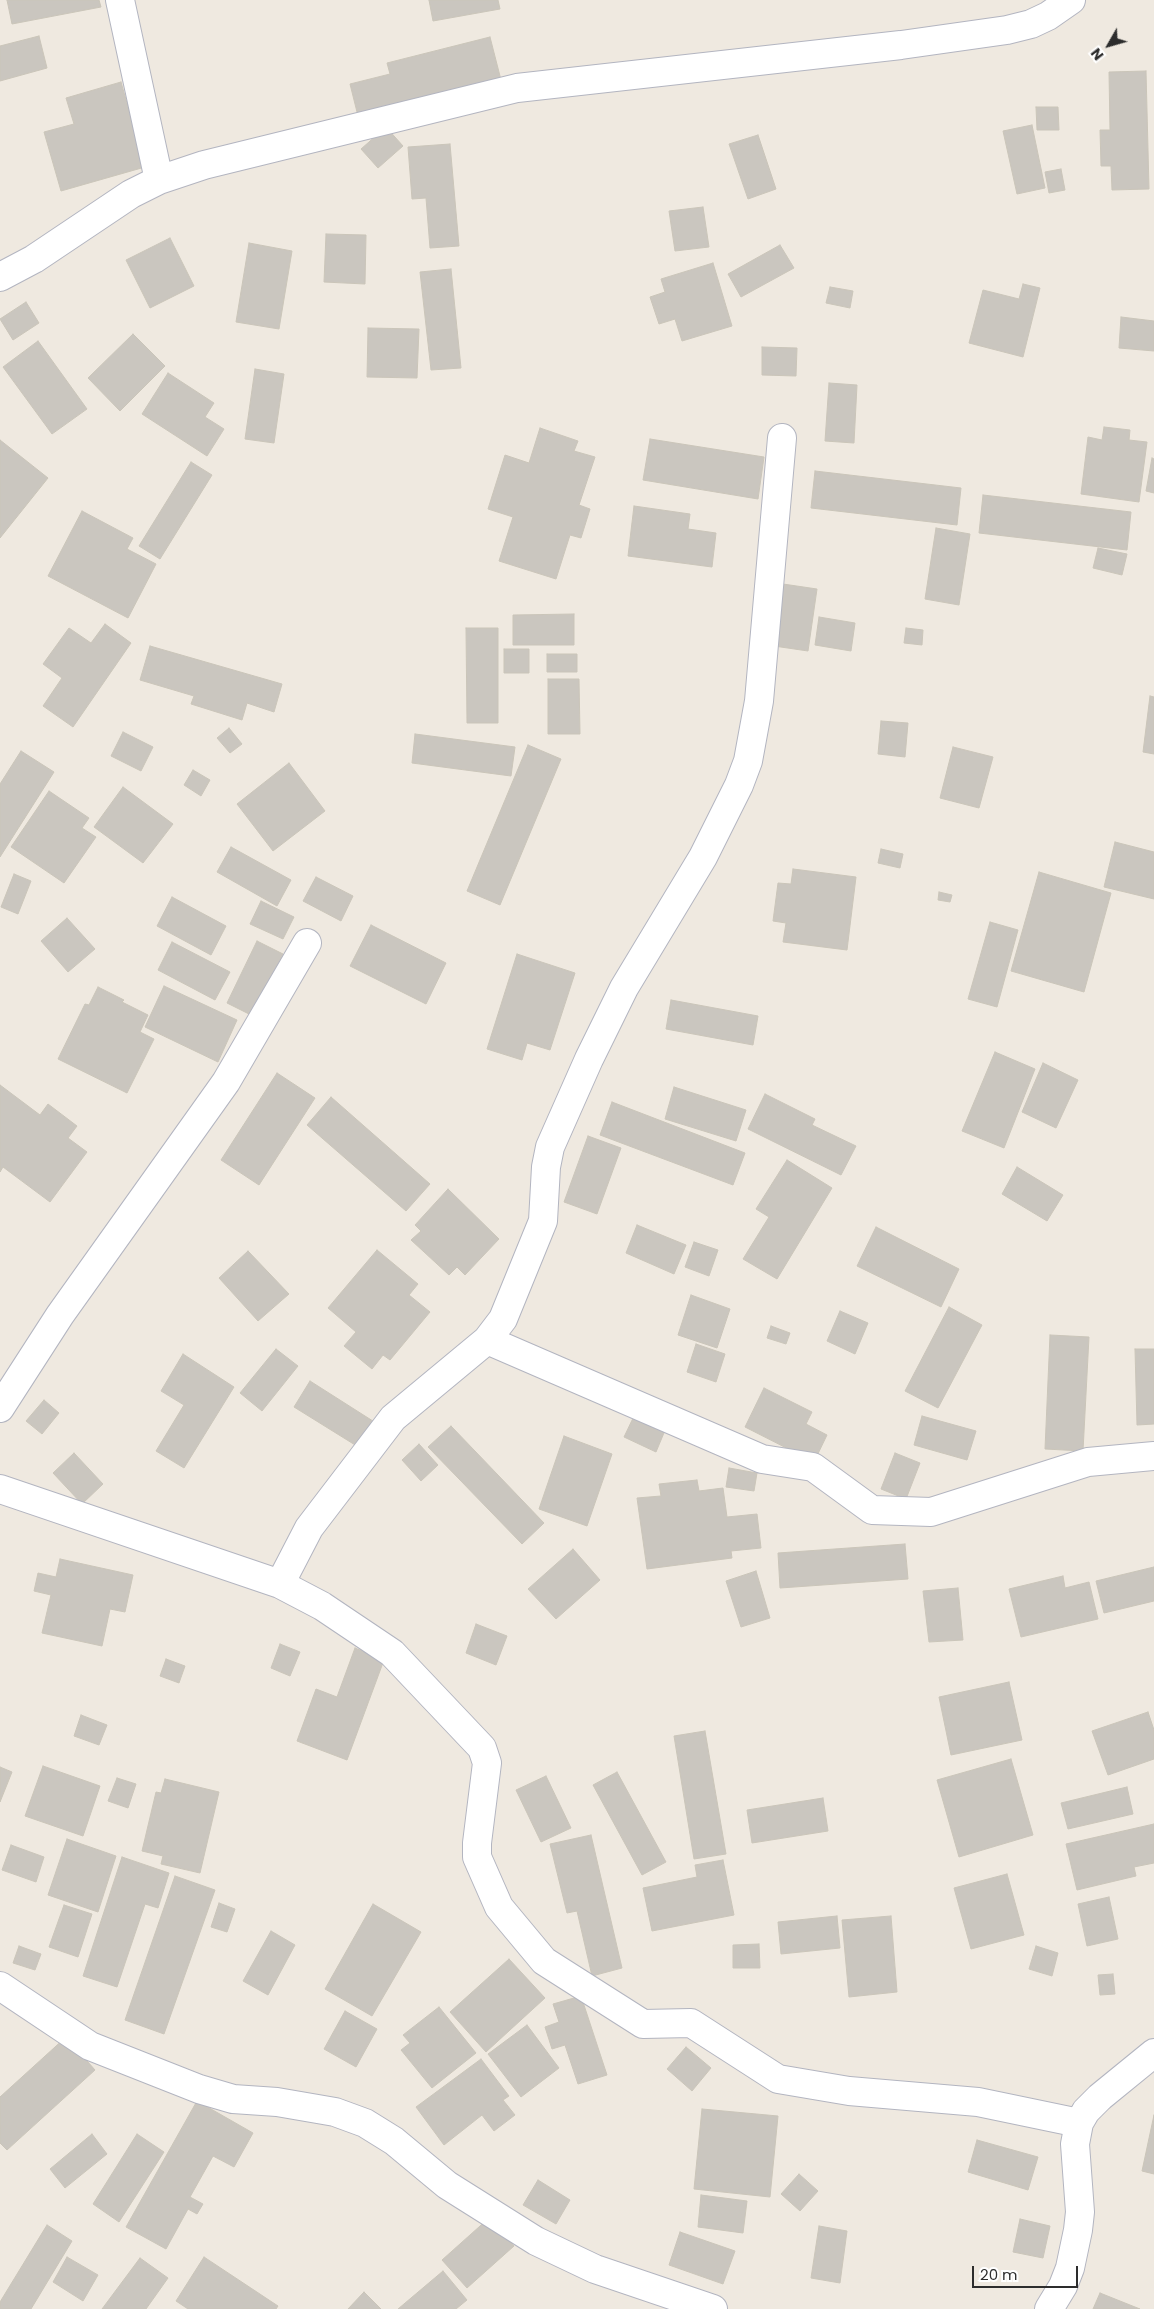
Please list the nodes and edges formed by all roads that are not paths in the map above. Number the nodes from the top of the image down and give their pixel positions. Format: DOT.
graph roads {
  1 [pos="120,0"];
  2 [pos="1071,0"];
  3 [pos="159,180"];
  4 [pos="0,277"];
  5 [pos="782,438"];
  6 [pos="306,943"];
  7 [pos="487,1340"];
  8 [pos="0,1408"];
  9 [pos="1154,1456"];
  10 [pos="0,1490"];
  11 [pos="280,1584"];
  12 [pos="0,1986"];
  13 [pos="1154,2053"];
  14 [pos="1079,2123"];
  15 [pos="713,2309"];
  16 [pos="1048,2309"];
  1 -- 3 [label="street"];
  2 -- 3 [label="street"];
  3 -- 4 [label="street"];
  5 -- 7 [label="street"];
  6 -- 8 [label="street"];
  7 -- 9 [label="street"];
  7 -- 11 [label="street"];
  10 -- 11 [label="street"];
  11 -- 14 [label="street"];
  12 -- 15 [label="street"];
  13 -- 14 [label="street"];
  14 -- 16 [label="street"];
}
